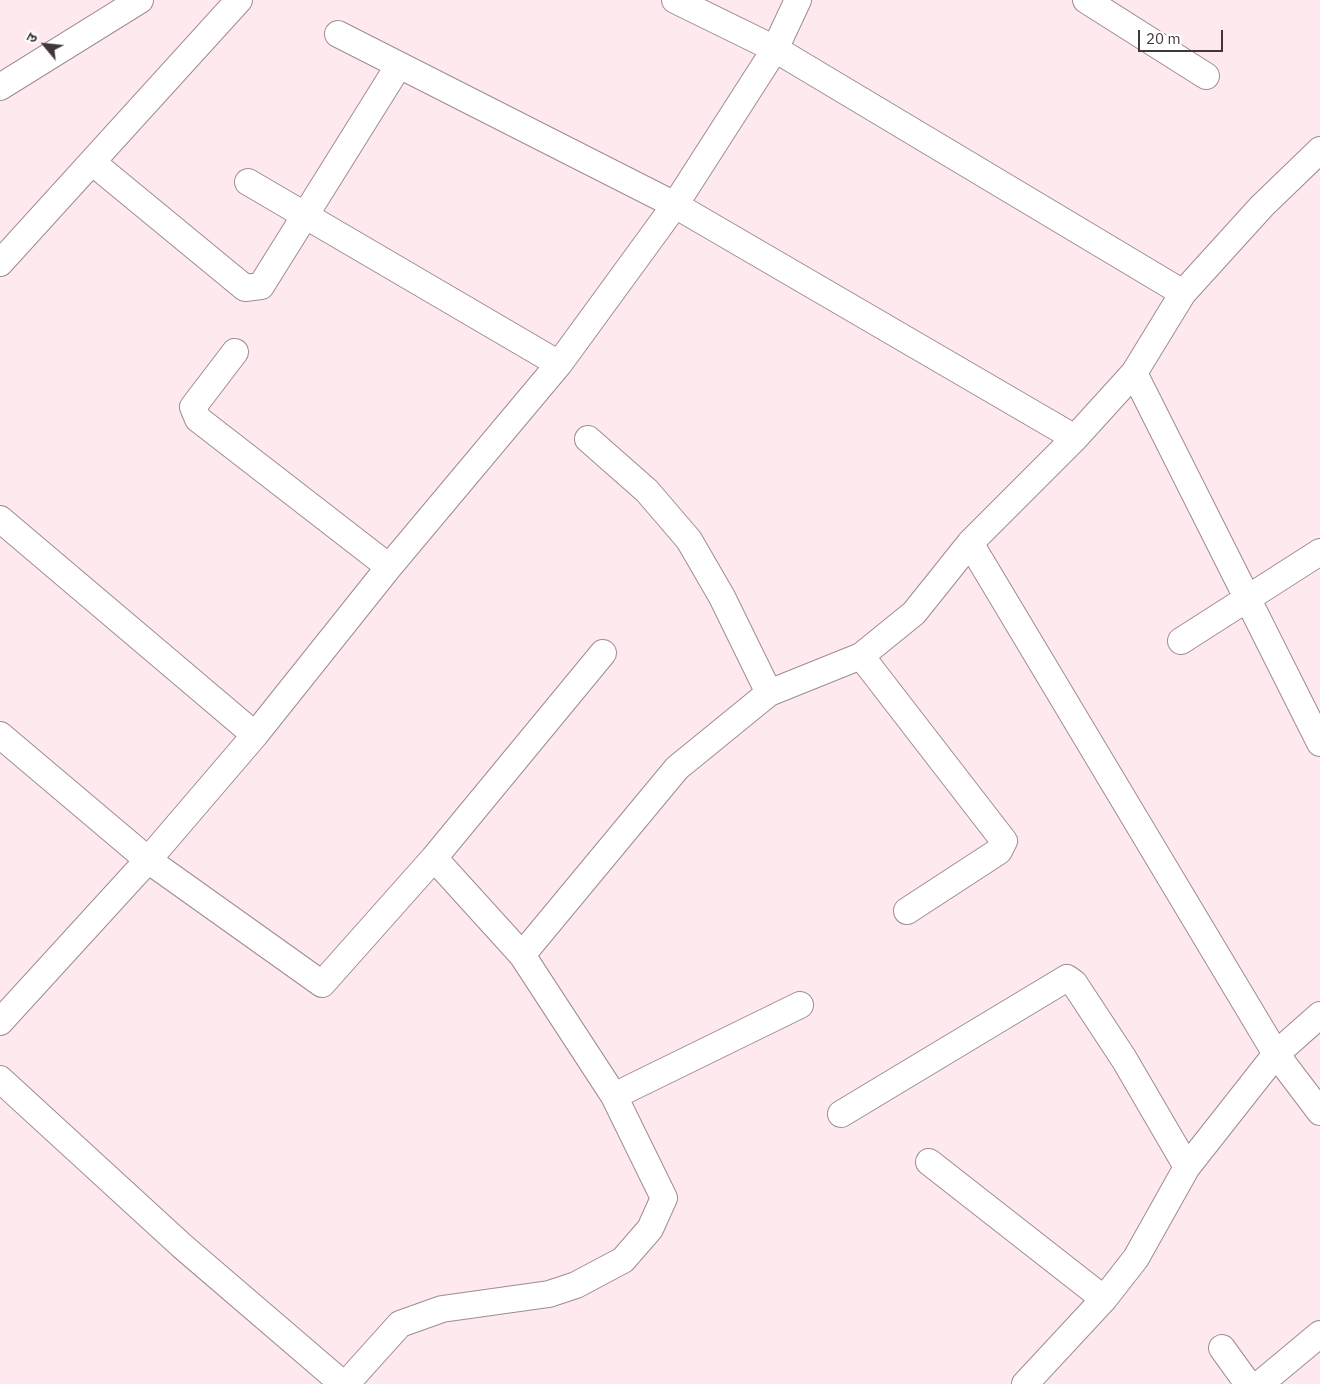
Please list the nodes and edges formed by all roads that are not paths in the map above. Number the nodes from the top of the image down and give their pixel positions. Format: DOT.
graph roads {
  1 [pos="140,0"];
  2 [pos="239,0"];
  3 [pos="675,0"];
  4 [pos="798,0"];
  5 [pos="1086,0"];
  6 [pos="338,34"];
  7 [pos="775,48"];
  8 [pos="399,65"];
  9 [pos="1206,76"];
  10 [pos="0,87"];
  11 [pos="1320,150"];
  12 [pos="92,162"];
  13 [pos="248,182"];
  14 [pos="675,205"];
  15 [pos="305,215"];
  16 [pos="0,263"];
  17 [pos="1183,293"];
  18 [pos="235,352"];
  19 [pos="559,364"];
  20 [pos="1134,373"];
  21 [pos="1074,438"];
  22 [pos="588,439"];
  23 [pos="0,519"];
  24 [pos="970,544"];
  25 [pos="1320,552"];
  26 [pos="389,567"];
  27 [pos="1248,597"];
  28 [pos="1181,641"];
  29 [pos="603,654"];
  30 [pos="862,656"];
  31 [pos="770,693"];
  32 [pos="0,735"];
  33 [pos="254,735"];
  34 [pos="1320,743"];
  35 [pos="434,858"];
  36 [pos="148,860"];
  37 [pos="906,911"];
  38 [pos="522,955"];
  39 [pos="800,1005"];
  40 [pos="1320,1015"];
  41 [pos="0,1022"];
  42 [pos="1276,1054"];
  43 [pos="0,1079"];
  44 [pos="614,1096"];
  45 [pos="1320,1112"];
  46 [pos="841,1114"];
  47 [pos="929,1162"];
  48 [pos="1187,1167"];
  49 [pos="1104,1299"];
  50 [pos="1320,1334"];
  51 [pos="1222,1348"];
  52 [pos="344,1384"];
  53 [pos="1025,1384"];
  54 [pos="1248,1384"];
  55 [pos="1260,1384"];
  1 -- 10 [label="street"];
  2 -- 12 [label="street"];
  3 -- 7 [label="street"];
  4 -- 7 [label="street"];
  5 -- 9 [label="street"];
  6 -- 8 [label="street"];
  7 -- 14 [label="street"];
  7 -- 17 [label="street"];
  8 -- 14 [label="street"];
  8 -- 15 [label="street"];
  11 -- 17 [label="street"];
  12 -- 15 [label="street"];
  12 -- 16 [label="street"];
  13 -- 15 [label="street"];
  14 -- 19 [label="street"];
  14 -- 21 [label="street"];
  15 -- 19 [label="street"];
  17 -- 20 [label="street"];
  18 -- 26 [label="street"];
  19 -- 26 [label="street"];
  20 -- 21 [label="street"];
  20 -- 27 [label="street"];
  21 -- 24 [label="street"];
  22 -- 31 [label="street"];
  23 -- 33 [label="street"];
  24 -- 30 [label="street"];
  24 -- 42 [label="street"];
  25 -- 27 [label="street"];
  26 -- 33 [label="street"];
  27 -- 28 [label="street"];
  27 -- 34 [label="street"];
  29 -- 35 [label="street"];
  30 -- 31 [label="street"];
  30 -- 37 [label="street"];
  31 -- 38 [label="street"];
  32 -- 36 [label="street"];
  33 -- 36 [label="street"];
  35 -- 36 [label="street"];
  35 -- 38 [label="street"];
  36 -- 41 [label="street"];
  38 -- 44 [label="street"];
  39 -- 44 [label="street"];
  40 -- 42 [label="street"];
  42 -- 45 [label="street"];
  42 -- 48 [label="street"];
  43 -- 52 [label="street"];
  44 -- 52 [label="street"];
  46 -- 48 [label="street"];
  47 -- 49 [label="street"];
  48 -- 49 [label="street"];
  49 -- 53 [label="street"];
  50 -- 55 [label="street"];
  51 -- 54 [label="street"];
}
